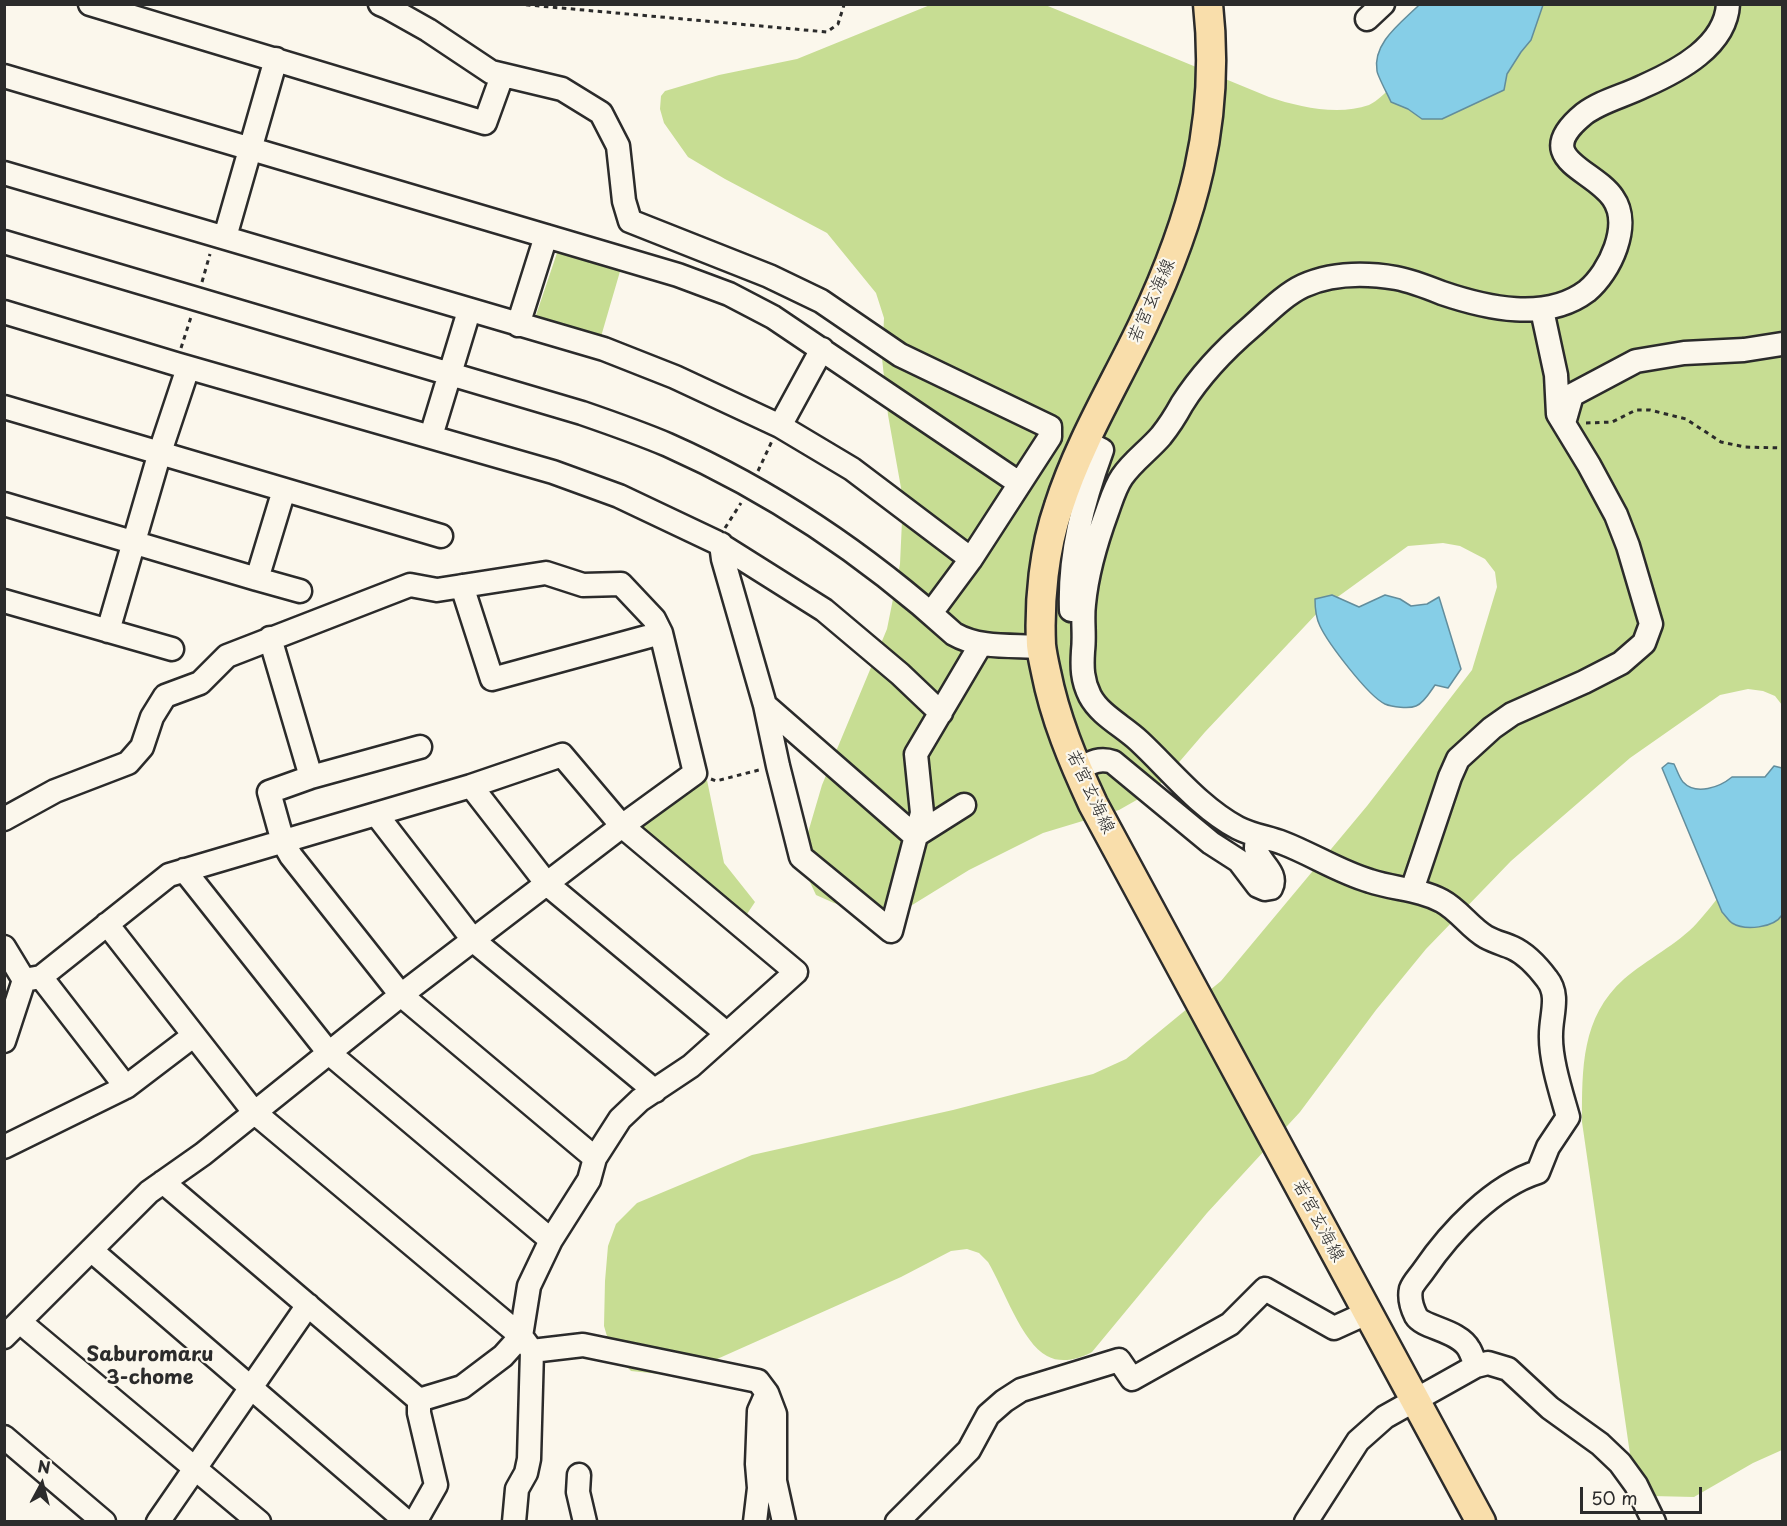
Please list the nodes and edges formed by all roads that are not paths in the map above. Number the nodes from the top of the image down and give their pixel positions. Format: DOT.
graph roads {
  1 [pos="90,4"];
  2 [pos="380,4"];
  3 [pos="1208,4"];
  4 [pos="1728,4"];
  5 [pos="276,59"];
  6 [pos="4,76"];
  7 [pos="502,76"];
  8 [pos="250,150"];
  9 [pos="4,173"];
  10 [pos="546,236"];
  11 [pos="225,237"];
  12 [pos="4,242"];
  13 [pos="1542,310"];
  14 [pos="469,311"];
  15 [pos="4,312"];
  16 [pos="518,325"];
  17 [pos="1782,344"];
  18 [pos="822,349"];
  19 [pos="188,368"];
  20 [pos="450,373"];
  21 [pos="4,407"];
  22 [pos="1564,423"];
  23 [pos="780,426"];
  24 [pos="431,436"];
  25 [pos="1086,442"];
  26 [pos="160,452"];
  27 [pos="1020,483"];
  28 [pos="284,490"];
  29 [pos="4,504"];
  30 [pos="441,536"];
  31 [pos="134,542"];
  32 [pos="719,543"];
  33 [pos="971,559"];
  34 [pos="257,579"];
  35 [pos="462,586"];
  36 [pos="300,591"];
  37 [pos="4,601"];
  38 [pos="931,613"];
  39 [pos="108,631"];
  40 [pos="661,633"];
  41 [pos="270,638"];
  42 [pos="981,644"];
  43 [pos="1041,646"];
  44 [pos="172,649"];
  45 [pos="1080,664"];
  46 [pos="765,705"];
  47 [pos="941,713"];
  48 [pos="420,747"];
  49 [pos="1077,770"];
  50 [pos="311,777"];
  51 [pos="471,786"];
  52 [pos="964,805"];
  53 [pos="376,814"];
  54 [pos="4,819"];
  55 [pos="622,826"];
  56 [pos="915,836"];
  57 [pos="1257,837"];
  58 [pos="283,842"];
  59 [pos="184,870"];
  60 [pos="547,884"];
  61 [pos="1412,890"];
  62 [pos="107,924"];
  63 [pos="474,941"];
  64 [pos="4,947"];
  65 [pos="32,978"];
  66 [pos="401,995"];
  67 [pos="726,1033"];
  68 [pos="193,1036"];
  69 [pos="4,1041"];
  70 [pos="329,1053"];
  71 [pos="126,1087"];
  72 [pos="655,1091"];
  73 [pos="254,1112"];
  74 [pos="4,1147"];
  75 [pos="595,1158"];
  76 [pos="163,1182"];
  77 [pos="550,1240"];
  78 [pos="91,1250"];
  79 [pos="308,1305"];
  80 [pos="1367,1313"];
  81 [pos="12,1330"];
  82 [pos="526,1344"];
  83 [pos="1476,1366"];
  84 [pos="250,1387"];
  85 [pos="767,1393"];
  86 [pos="1417,1399"];
  87 [pos="419,1400"];
  88 [pos="4,1437"];
  89 [pos="195,1468"];
  90 [pos="579,1475"];
  91 [pos="104,1521"];
  92 [pos="158,1521"];
  93 [pos="259,1521"];
  94 [pos="407,1521"];
  95 [pos="415,1521"];
  96 [pos="514,1521"];
  97 [pos="585,1521"];
  98 [pos="755,1521"];
  99 [pos="784,1521"];
  100 [pos="897,1521"];
  101 [pos="1306,1521"];
  102 [pos="1481,1521"];
  103 [pos="1654,1521"];
  1 -- 5 [label="street"];
  2 -- 7 [label="street"];
  3 -- 25 [label="main road, 若宮玄海線"];
  4 -- 13 [label="street"];
  5 -- 7 [label="street"];
  5 -- 8 [label="street"];
  6 -- 8 [label="street"];
  7 -- 27 [label="street"];
  8 -- 10 [label="street"];
  8 -- 11 [label="street"];
  9 -- 11 [label="street"];
  10 -- 16 [label="street"];
  10 -- 18 [label="street"];
  11 -- 14 [label="street"];
  12 -- 20 [label="street"];
  13 -- 22 [label="street"];
  13 -- 45 [label="street"];
  14 -- 16 [label="street"];
  14 -- 20 [label="street"];
  15 -- 19 [label="street"];
  16 -- 23 [label="street"];
  17 -- 22 [label="street"];
  18 -- 23 [label="street"];
  18 -- 27 [label="street"];
  19 -- 24 [label="street"];
  19 -- 26 [label="street"];
  20 -- 24 [label="street"];
  20 -- 38 [label="street"];
  21 -- 26 [label="street"];
  22 -- 61 [label="street"];
  23 -- 33 [label="street"];
  24 -- 32 [label="street"];
  25 -- 43 [label="main road, 若宮玄海線"];
  25 -- 45 [label="street"];
  26 -- 28 [label="street"];
  26 -- 31 [label="street"];
  27 -- 33 [label="street"];
  28 -- 30 [label="street"];
  28 -- 34 [label="street"];
  29 -- 31 [label="street"];
  31 -- 34 [label="street"];
  31 -- 39 [label="street"];
  32 -- 46 [label="street"];
  32 -- 47 [label="street"];
  33 -- 38 [label="street"];
  34 -- 36 [label="street"];
  35 -- 40 [label="street"];
  35 -- 40 [label="street"];
  35 -- 41 [label="street"];
  37 -- 39 [label="street"];
  38 -- 42 [label="street"];
  39 -- 44 [label="street"];
  40 -- 55 [label="street"];
  41 -- 50 [label="street"];
  41 -- 54 [label="street"];
  42 -- 43 [label="street"];
  42 -- 47 [label="street"];
  43 -- 49 [label="main road, 若宮玄海線"];
  45 -- 57 [label="street"];
  46 -- 56 [label="street"];
  46 -- 56 [label="street"];
  47 -- 56 [label="street"];
  48 -- 50 [label="street"];
  49 -- 57 [label="street"];
  49 -- 80 [label="main road, 若宮玄海線"];
  50 -- 58 [label="street"];
  51 -- 53 [label="street"];
  51 -- 55 [label="street"];
  51 -- 60 [label="street"];
  52 -- 56 [label="street"];
  53 -- 58 [label="street"];
  53 -- 63 [label="street"];
  55 -- 60 [label="street"];
  55 -- 67 [label="street"];
  57 -- 61 [label="street"];
  58 -- 59 [label="street"];
  58 -- 66 [label="street"];
  59 -- 62 [label="street"];
  59 -- 70 [label="street"];
  60 -- 63 [label="street"];
  60 -- 67 [label="street"];
  61 -- 83 [label="street"];
  62 -- 65 [label="street"];
  62 -- 68 [label="street"];
  63 -- 66 [label="street"];
  63 -- 72 [label="street"];
  64 -- 65 [label="street"];
  65 -- 69 [label="street"];
  65 -- 71 [label="street"];
  66 -- 70 [label="street"];
  66 -- 75 [label="street"];
  67 -- 72 [label="street"];
  68 -- 71 [label="street"];
  68 -- 73 [label="street"];
  70 -- 73 [label="street"];
  70 -- 77 [label="street"];
  71 -- 74 [label="street"];
  72 -- 75 [label="street"];
  73 -- 76 [label="street"];
  73 -- 82 [label="street"];
  75 -- 77 [label="street"];
  76 -- 78 [label="street"];
  76 -- 79 [label="street"];
  77 -- 82 [label="street"];
  78 -- 81 [label="street"];
  78 -- 84 [label="street"];
  79 -- 84 [label="street"];
  79 -- 87 [label="street"];
  80 -- 86 [label="main road, 若宮玄海線"];
  80 -- 100 [label="street"];
  81 -- 89 [label="street"];
  82 -- 85 [label="street"];
  82 -- 87 [label="street"];
  82 -- 96 [label="street"];
  83 -- 86 [label="street"];
  83 -- 103 [label="street"];
  84 -- 89 [label="street"];
  84 -- 94 [label="street"];
  85 -- 98 [label="street"];
  85 -- 99 [label="street"];
  86 -- 101 [label="street"];
  86 -- 102 [label="main road, 若宮玄海線"];
  87 -- 95 [label="street"];
  88 -- 91 [label="street"];
  89 -- 92 [label="street"];
  89 -- 93 [label="street"];
  90 -- 97 [label="street"];
}
